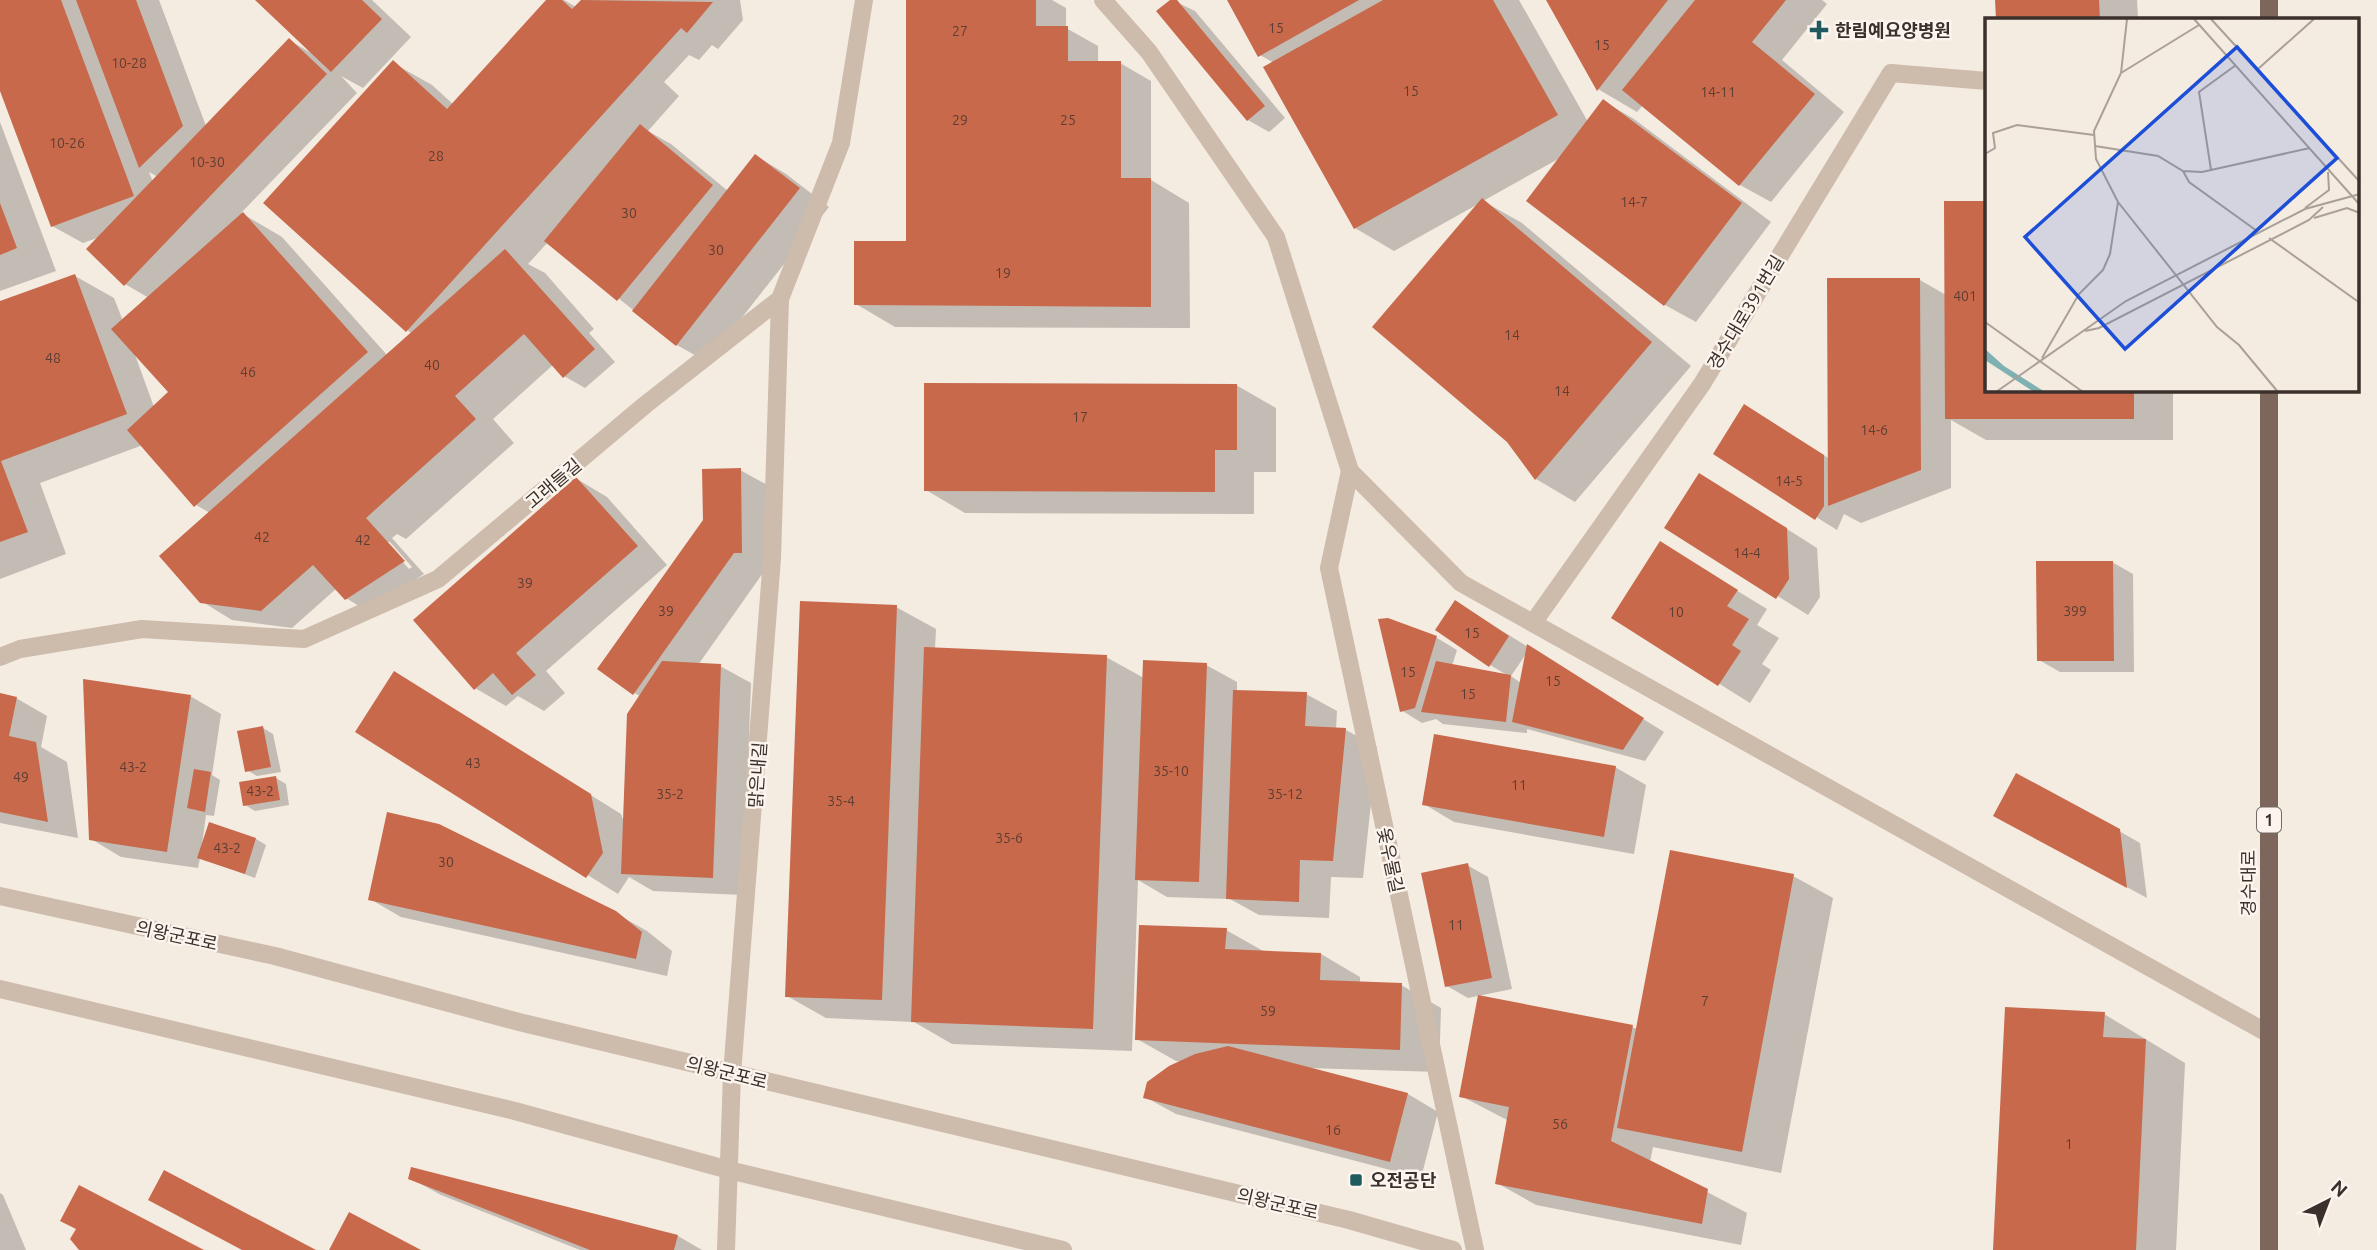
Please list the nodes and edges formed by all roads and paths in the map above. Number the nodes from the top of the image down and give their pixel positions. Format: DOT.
graph roads {
  1 [pos="864,0"];
  2 [pos="1103,0"];
  3 [pos="2269,0"];
  4 [pos="2269,18"];
  5 [pos="1985,81"];
  6 [pos="780,299"];
  7 [pos="2269,392"];
  8 [pos="1350,471"];
  9 [pos="1533,623"];
  10 [pos="0,657"];
  11 [pos="0,896"];
  12 [pos="0,989"];
  13 [pos="2269,1034"];
  14 [pos="732,1074"];
  15 [pos="729,1170"];
  16 [pos="2268,1248"];
  17 [pos="726,1250"];
  18 [pos="1063,1250"];
  19 [pos="1454,1250"];
  20 [pos="1475,1250"];
  1 -- 6 [label="street"];
  2 -- 8 [label="street"];
  3 -- 4 [label="main road"];
  5 -- 9 [label="street, 경수대로391번길"];
  6 -- 10 [label="street, 고래들길"];
  6 -- 14 [label="street, 맑은내길"];
  7 -- 13 [label="main road, 경수대로 / 1"];
  8 -- 9 [label="street"];
  8 -- 20 [label="street, 옻우물길"];
  9 -- 13 [label="street"];
  11 -- 14 [label="street, 의왕군포로"];
  12 -- 15 [label="street"];
  13 -- 16 [label="main road, 경수대로 / 1"];
  14 -- 15 [label="street, 맑은내길"];
  14 -- 19 [label="street, 의왕군포로"];
  15 -- 17 [label="street, 맑은내길"];
  15 -- 18 [label="street"];
}
